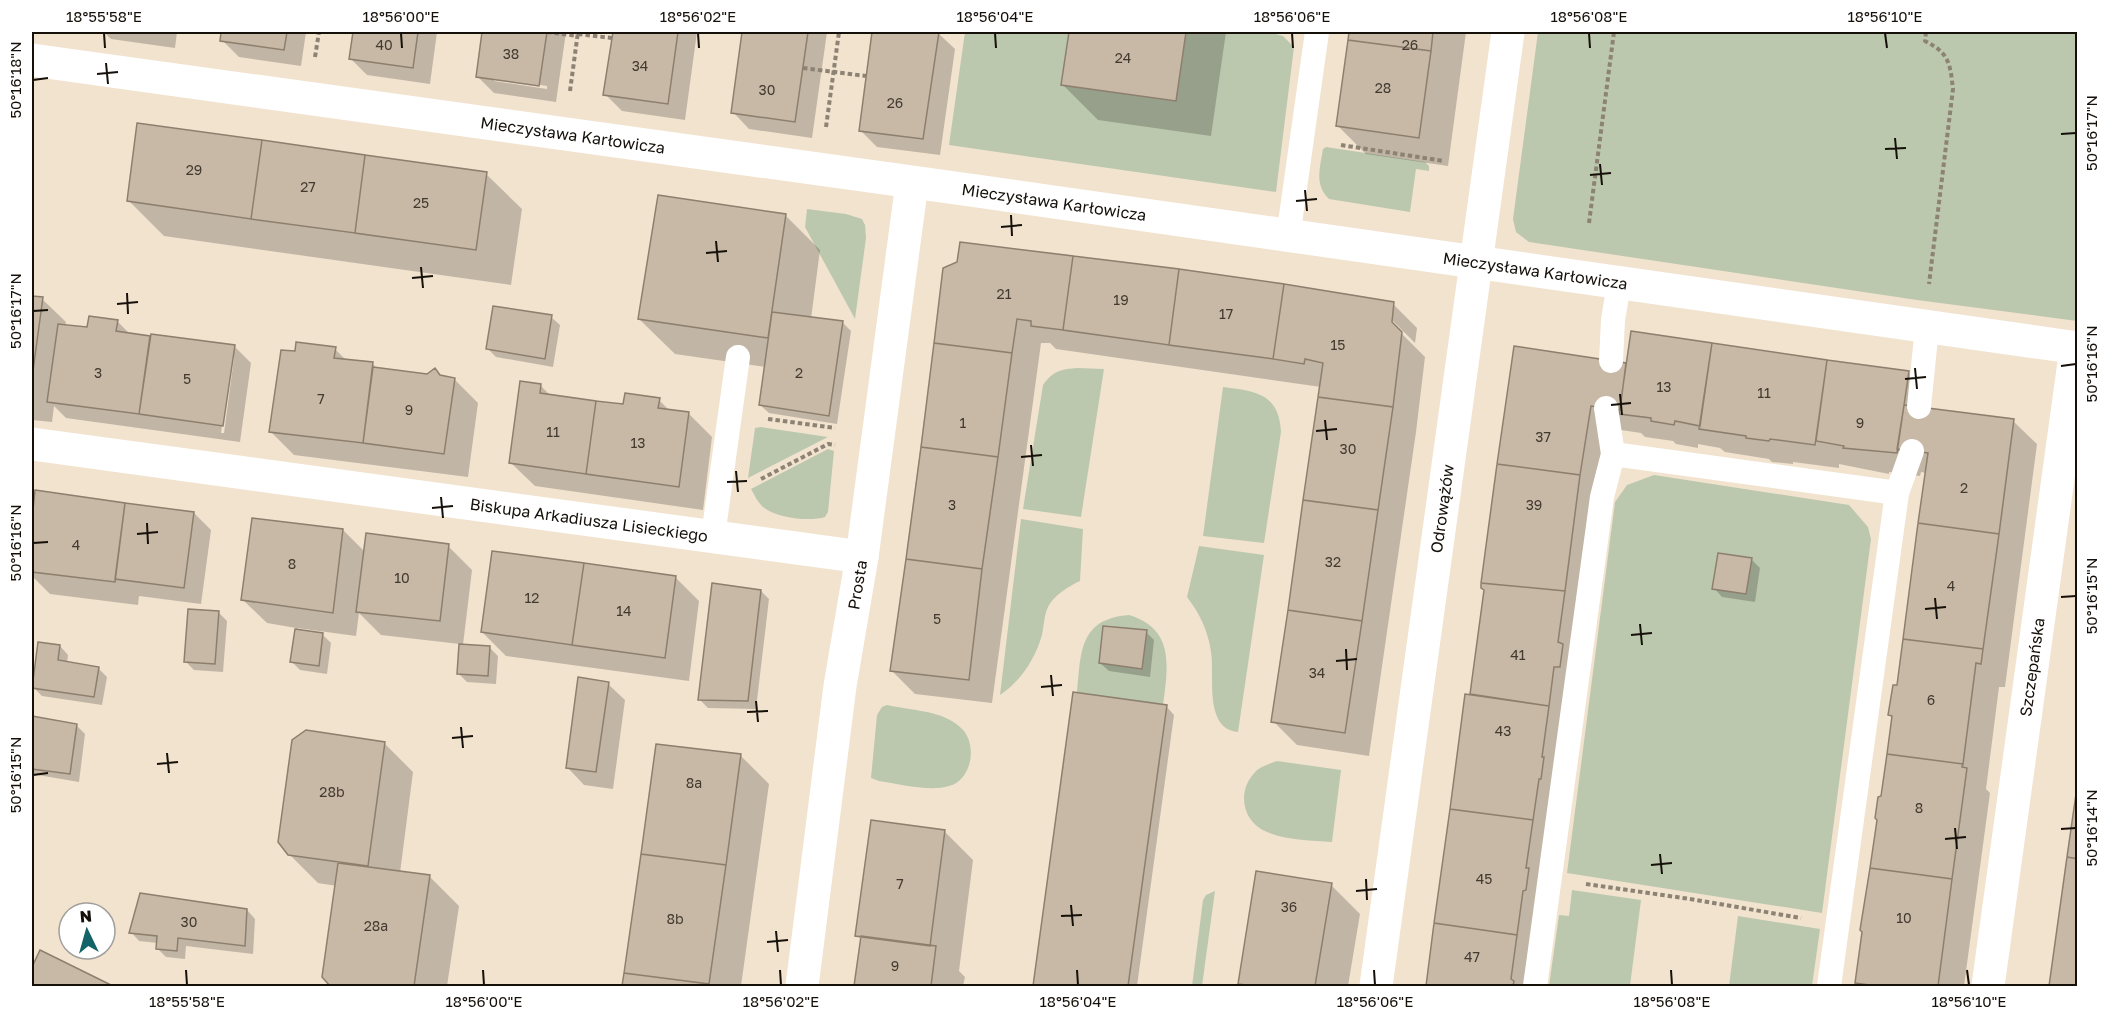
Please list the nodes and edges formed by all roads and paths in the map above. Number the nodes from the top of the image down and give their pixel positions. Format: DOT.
graph roads {
  1 [pos="319,32"];
  2 [pos="547,32"];
  3 [pos="839,32"];
  4 [pos="1317,32"];
  5 [pos="1508,32"];
  6 [pos="1614,32"];
  7 [pos="1926,32"];
  8 [pos="578,34"];
  9 [pos="612,38"];
  10 [pos="32,60"];
  11 [pos="314,64"];
  12 [pos="803,68"];
  13 [pos="834,71"];
  14 [pos="866,76"];
  15 [pos="568,100"];
  16 [pos="824,136"];
  17 [pos="1302,140"];
  18 [pos="1444,161"];
  19 [pos="912,183"];
  20 [pos="1589,223"];
  21 [pos="1288,237"];
  22 [pos="1476,264"];
  23 [pos="1619,284"];
  24 [pos="1927,327"];
  25 [pos="2077,348"];
  26 [pos="738,357"];
  27 [pos="1611,361"];
  28 [pos="1919,407"];
  29 [pos="1606,408"];
  30 [pos="760,418"];
  31 [pos="837,429"];
  32 [pos="32,444"];
  33 [pos="845,446"];
  34 [pos="1912,451"];
  35 [pos="1613,454"];
  36 [pos="751,483"];
  37 [pos="1897,493"];
  38 [pos="714,536"];
  39 [pos="862,557"];
  40 [pos="1550,879"];
  41 [pos="1838,924"];
  42 [pos="802,987"];
  43 [pos="1376,987"];
  44 [pos="1535,987"];
  45 [pos="1829,987"];
  46 [pos="1988,987"];
  1 -- 11 [label="path"];
  2 -- 8 [label="path"];
  3 -- 13 [label="path"];
  4 -- 17 [label="lane"];
  5 -- 22 [label="street, Odrowążów"];
  6 -- 20 [label="path"];
  7 -- 24 [label="path"];
  8 -- 9 [label="path"];
  8 -- 15 [label="path"];
  10 -- 19 [label="street, Mieczysława Karłowicza"];
  12 -- 13 [label="path"];
  13 -- 14 [label="path"];
  13 -- 16 [label="path"];
  17 -- 18 [label="path"];
  17 -- 21 [label="lane"];
  19 -- 21 [label="street, Mieczysława Karłowicza"];
  19 -- 39 [label="street, Prosta"];
  21 -- 22 [label="street, Mieczysława Karłowicza"];
  22 -- 23 [label="street, Mieczysława Karłowicza"];
  22 -- 43 [label="street, Odrowążów"];
  23 -- 24 [label="street, Mieczysława Karłowicza"];
  23 -- 27 [label="lane"];
  24 -- 25 [label="street, Mieczysława Karłowicza"];
  24 -- 28 [label="lane"];
  25 -- 46 [label="street, Szczepańska"];
  26 -- 38 [label="lane"];
  29 -- 35 [label="lane"];
  30 -- 31 [label="path"];
  32 -- 38 [label="street, Biskupa Arkadiusza Lisieckiego"];
  33 -- 36 [label="path"];
  34 -- 37 [label="lane"];
  35 -- 37 [label="lane"];
  35 -- 40 [label="lane"];
  37 -- 41 [label="lane"];
  38 -- 39 [label="street, Biskupa Arkadiusza Lisieckiego"];
  39 -- 42 [label="street, Prosta"];
  40 -- 41 [label="path"];
  40 -- 44 [label="lane"];
  41 -- 45 [label="lane"];
}
